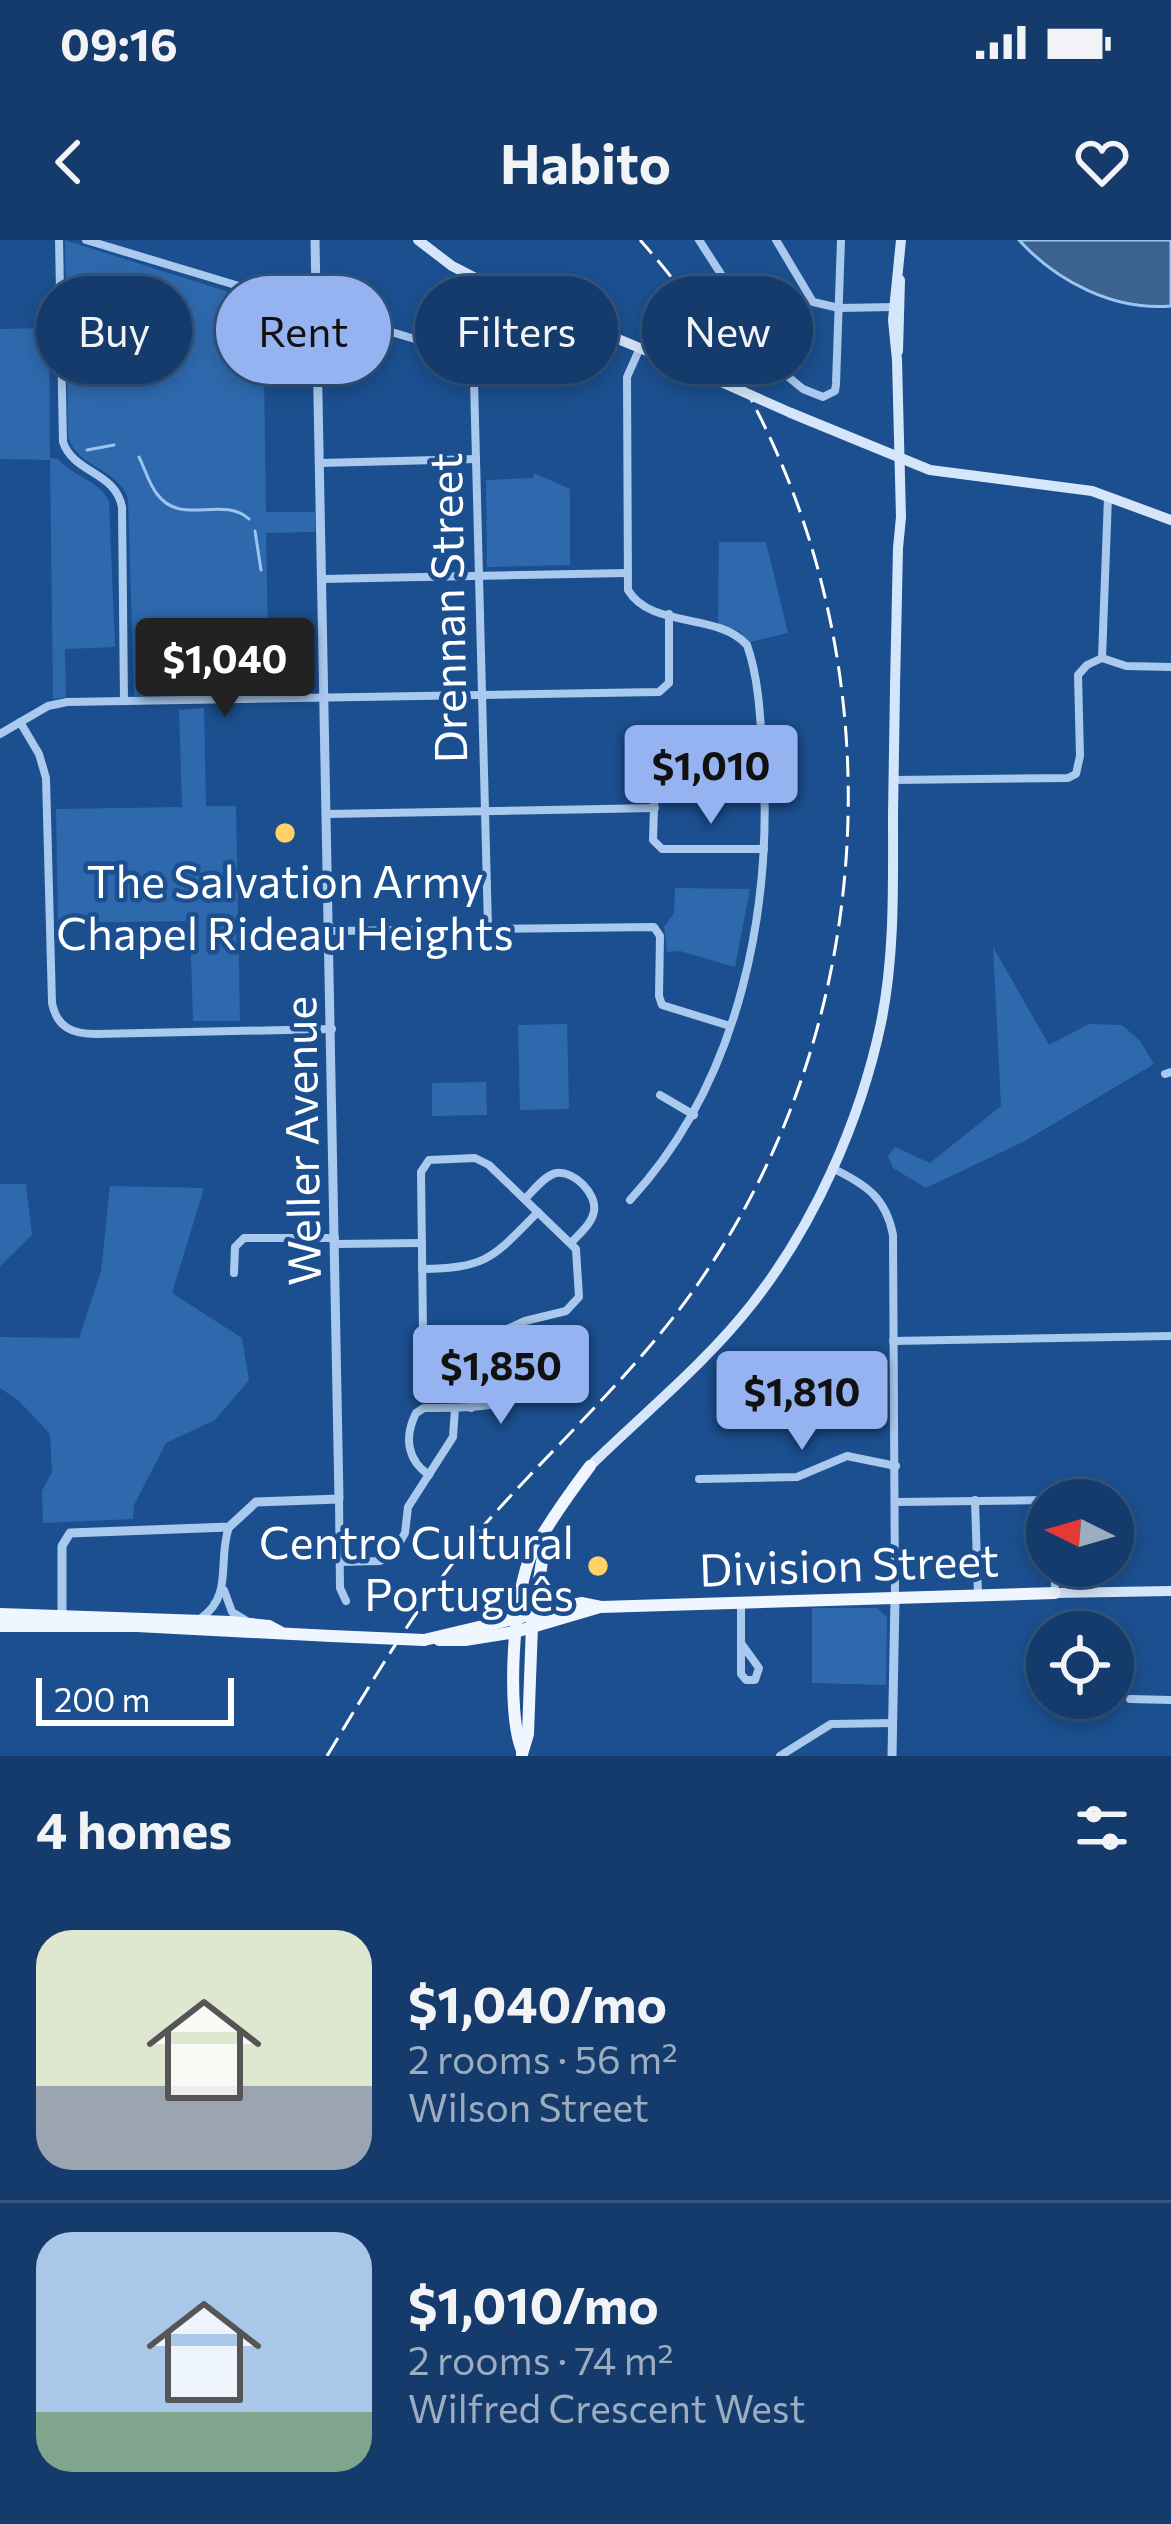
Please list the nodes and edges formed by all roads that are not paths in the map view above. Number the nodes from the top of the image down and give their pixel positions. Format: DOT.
graph roads {
  1 [pos="59,240"];
  2 [pos="86,240"];
  3 [pos="315,240"];
  4 [pos="418,240"];
  5 [pos="699,240"];
  6 [pos="776,240"];
  7 [pos="841,240"];
  8 [pos="901,240"];
  9 [pos="316,276"];
  10 [pos="472,276"];
  11 [pos="216,280"];
  12 [pos="897,307"];
  13 [pos="839,308"];
  14 [pos="618,341"];
  15 [pos="639,350"];
  16 [pos="318,384"];
  17 [pos="475,384"];
  18 [pos="476,459"];
  19 [pos="898,460"];
  20 [pos="320,463"];
  21 [pos="930,470"];
  22 [pos="898,492"];
  23 [pos="1108,495"];
  24 [pos="1171,520"];
  25 [pos="627,573"];
  26 [pos="479,576"];
  27 [pos="322,579"];
  28 [pos="668,614"];
  29 [pos="1102,658"];
  30 [pos="1171,667"];
  31 [pos="482,693"];
  32 [pos="325,696"];
  33 [pos="124,700"];
  34 [pos="20,722"];
  35 [pos="0,734"];
  36 [pos="764,770"];
  37 [pos="894,780"];
  38 [pos="655,808"];
  39 [pos="484,810"];
  40 [pos="327,814"];
  41 [pos="764,849"];
  42 [pos="488,928"];
  43 [pos="330,932"];
  44 [pos="730,1026"];
  45 [pos="332,1029"];
  46 [pos="660,1095"];
  47 [pos="694,1115"];
  48 [pos="832,1167"];
  49 [pos="525,1199"];
  50 [pos="630,1200"];
  51 [pos="538,1212"];
  52 [pos="335,1241"];
  53 [pos="422,1243"];
  54 [pos="571,1243"];
  55 [pos="422,1269"];
  56 [pos="234,1273"];
  57 [pos="1171,1336"];
  58 [pos="893,1341"];
  59 [pos="470,1343"];
  60 [pos="552,1359"];
  61 [pos="454,1408"];
  62 [pos="471,1408"];
  63 [pos="590,1466"];
  64 [pos="896,1466"];
  65 [pos="429,1475"];
  66 [pos="699,1478"];
  67 [pos="339,1499"];
  68 [pos="975,1500"];
  69 [pos="1026,1500"];
  70 [pos="897,1502"];
  71 [pos="229,1527"];
  72 [pos="546,1535"];
  73 [pos="340,1562"];
  74 [pos="223,1587"];
  75 [pos="1054,1587"];
  76 [pos="1171,1591"];
  77 [pos="1054,1593"];
  78 [pos="978,1594"];
  79 [pos="896,1599"];
  80 [pos="346,1601"];
  81 [pos="741,1601"];
  82 [pos="0,1614"];
  83 [pos="533,1618"];
  84 [pos="62,1620"];
  85 [pos="197,1620"];
  86 [pos="516,1624"];
  87 [pos="258,1625"];
  88 [pos="0,1626"];
  89 [pos="281,1633"];
  90 [pos="740,1643"];
  91 [pos="1134,1700"];
  92 [pos="1171,1700"];
  93 [pos="893,1724"];
  94 [pos="522,1753"];
  95 [pos="780,1756"];
  96 [pos="892,1756"];
  1 -- 33 [label="street"];
  2 -- 11 [label="street"];
  3 -- 9 [label="street, Weller Avenue"];
  4 -- 10 [label="main road"];
  5 -- 13 [label="street"];
  6 -- 13 [label="street"];
  7 -- 13 [label="street"];
  8 -- 12 [label="main road"];
  12 -- 13 [label="street"];
  12 -- 19 [label="main road"];
  14 -- 15 [label="main road"];
  15 -- 19 [label="main road, bridge"];
  15 -- 25 [label="street"];
  16 -- 20 [label="street, Weller Avenue"];
  17 -- 18 [label="street, Drennan Street"];
  18 -- 20 [label="street"];
  18 -- 26 [label="street, Drennan Street"];
  19 -- 21 [label="main road"];
  19 -- 22 [label="main road"];
  20 -- 27 [label="street, Weller Avenue"];
  21 -- 22 [label="main road"];
  21 -- 23 [label="main road"];
  22 -- 37 [label="main road"];
  23 -- 24 [label="main road"];
  23 -- 29 [label="street"];
  25 -- 26 [label="street"];
  25 -- 28 [label="street"];
  26 -- 27 [label="street"];
  26 -- 31 [label="street, Drennan Street"];
  27 -- 32 [label="street, Weller Avenue"];
  28 -- 31 [label="street"];
  28 -- 36 [label="street"];
  29 -- 30 [label="street"];
  29 -- 37 [label="street"];
  31 -- 32 [label="street"];
  31 -- 39 [label="street, Drennan Street"];
  32 -- 33 [label="street"];
  32 -- 40 [label="street, Weller Avenue"];
  33 -- 34 [label="street"];
  34 -- 35 [label="street"];
  34 -- 45 [label="street"];
  36 -- 38 [label="street"];
  36 -- 41 [label="street"];
  37 -- 48 [label="main road"];
  38 -- 39 [label="street"];
  38 -- 41 [label="street"];
  39 -- 40 [label="street"];
  39 -- 42 [label="street, Drennan Street"];
  40 -- 43 [label="street, Weller Avenue"];
  41 -- 44 [label="street"];
  42 -- 43 [label="street"];
  42 -- 44 [label="street"];
  43 -- 45 [label="street, Weller Avenue"];
  44 -- 47 [label="street"];
  45 -- 52 [label="street, Weller Avenue"];
  46 -- 47 [label="street"];
  47 -- 50 [label="street"];
  48 -- 58 [label="street"];
  48 -- 63 [label="main road"];
  49 -- 51 [label="street"];
  49 -- 53 [label="street"];
  49 -- 54 [label="street"];
  51 -- 54 [label="street"];
  51 -- 55 [label="street"];
  52 -- 53 [label="street"];
  52 -- 56 [label="street"];
  52 -- 67 [label="street, Weller Avenue"];
  53 -- 55 [label="street"];
  54 -- 59 [label="street"];
  55 -- 59 [label="street"];
  57 -- 58 [label="street"];
  58 -- 64 [label="street"];
  59 -- 62 [label="street"];
  60 -- 62 [label="street"];
  61 -- 62 [label="street"];
  61 -- 65 [label="street"];
  61 -- 65 [label="street"];
  63 -- 72 [label="main road"];
  64 -- 66 [label="street"];
  64 -- 70 [label="street"];
  65 -- 73 [label="street"];
  67 -- 71 [label="street"];
  67 -- 73 [label="street"];
  68 -- 69 [label="street"];
  68 -- 70 [label="street"];
  68 -- 78 [label="street"];
  70 -- 79 [label="street"];
  71 -- 74 [label="street"];
  71 -- 84 [label="street"];
  72 -- 83 [label="main road"];
  72 -- 86 [label="main road"];
  73 -- 80 [label="street"];
  74 -- 85 [label="street"];
  74 -- 87 [label="street"];
  75 -- 77 [label="street"];
  76 -- 77 [label="main road, Division Street"];
  77 -- 78 [label="main road, Division Street"];
  78 -- 79 [label="main road, Division Street"];
  79 -- 81 [label="main road, Division Street"];
  79 -- 93 [label="street"];
  81 -- 83 [label="main road, Division Street"];
  81 -- 90 [label="street"];
  82 -- 84 [label="main road, Division Street"];
  83 -- 86 [label="main road, Division Street"];
  83 -- 94 [label="main road"];
  84 -- 85 [label="main road, Division Street"];
  84 -- 88 [label="main road, Division Street"];
  84 -- 89 [label="main road, Division Street"];
  85 -- 87 [label="main road, Division Street"];
  86 -- 89 [label="main road, Division Street, bridge"];
  86 -- 94 [label="main road"];
  87 -- 89 [label="main road, Division Street"];
  91 -- 92 [label="street"];
  93 -- 95 [label="street"];
  93 -- 96 [label="street"];
}
